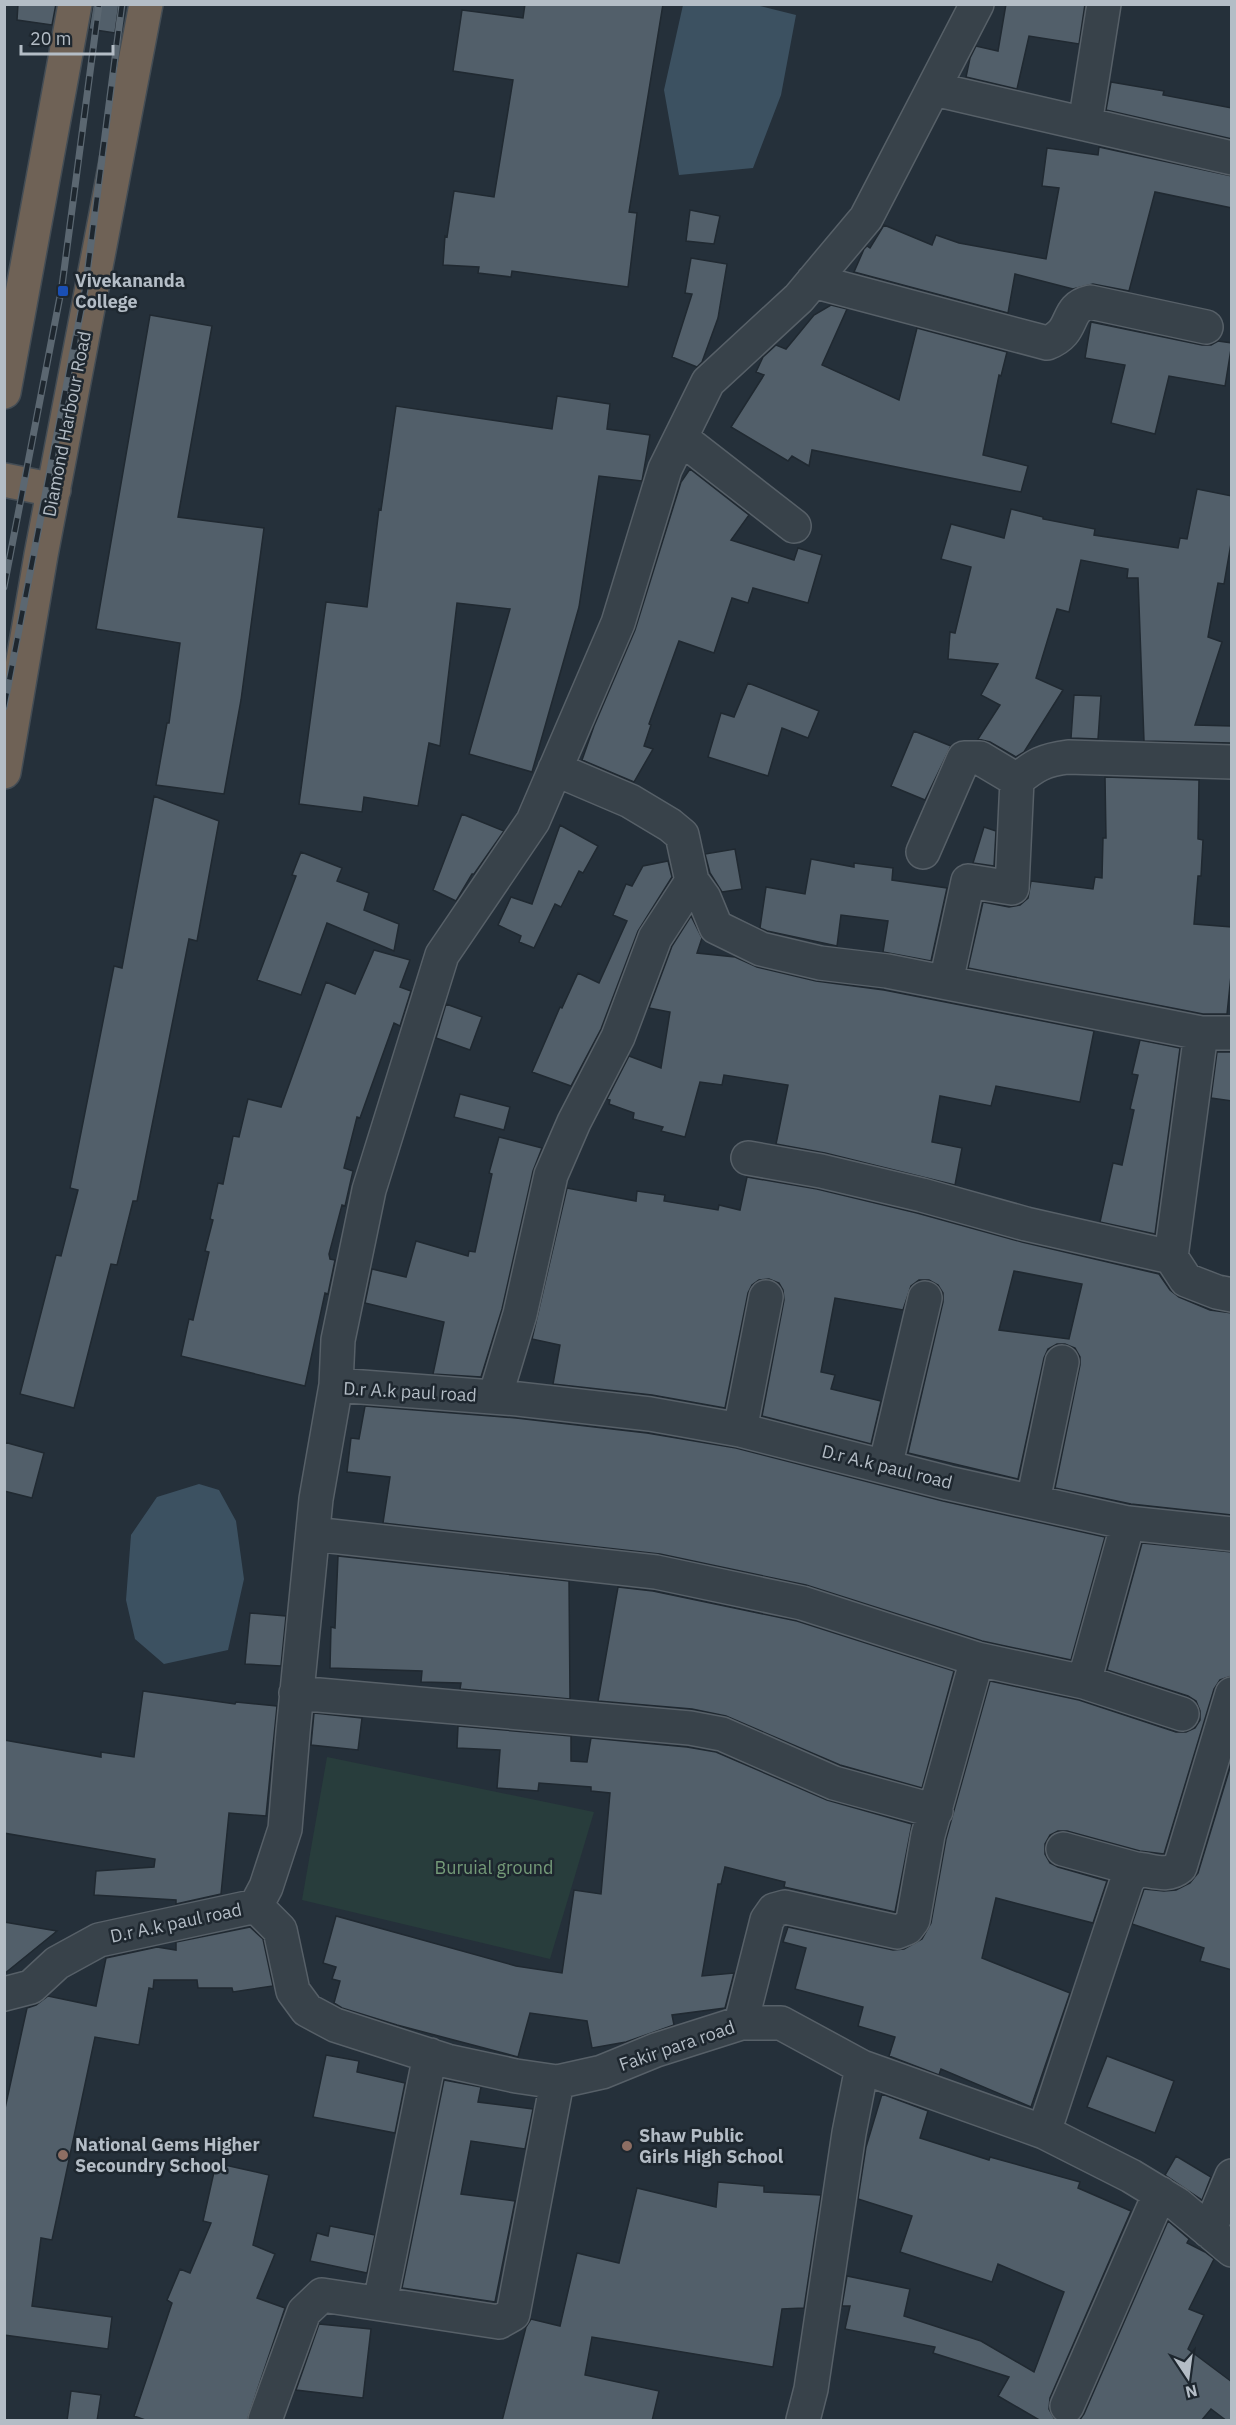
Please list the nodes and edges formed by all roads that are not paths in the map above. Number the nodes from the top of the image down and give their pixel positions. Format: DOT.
graph roads {
  1 [pos="75,4"];
  2 [pos="146,4"];
  3 [pos="977,4"];
  4 [pos="1104,4"];
  5 [pos="934,89"];
  6 [pos="1085,124"];
  7 [pos="1232,158"];
  8 [pos="813,281"];
  9 [pos="1206,327"];
  10 [pos="4,392"];
  11 [pos="681,438"];
  12 [pos="4,480"];
  13 [pos="54,490"];
  14 [pos="794,526"];
  15 [pos="1232,762"];
  16 [pos="555,769"];
  17 [pos="4,772"];
  18 [pos="1017,780"];
  19 [pos="923,852"];
  20 [pos="692,881"];
  21 [pos="946,982"];
  22 [pos="1216,1033"];
  23 [pos="748,1158"];
  24 [pos="1171,1257"];
  25 [pos="1232,1295"];
  26 [pos="766,1297"];
  27 [pos="925,1298"];
  28 [pos="1062,1362"];
  29 [pos="336,1385"];
  30 [pos="495,1397"];
  31 [pos="740,1430"];
  32 [pos="885,1467"];
  33 [pos="1033,1501"];
  34 [pos="1128,1523"];
  35 [pos="313,1534"];
  36 [pos="1232,1534"];
  37 [pos="977,1659"];
  38 [pos="1084,1682"];
  39 [pos="296,1693"];
  40 [pos="1232,1694"];
  41 [pos="1182,1714"];
  42 [pos="936,1811"];
  43 [pos="1063,1849"];
  44 [pos="1136,1869"];
  45 [pos="256,1906"];
  46 [pos="4,1994"];
  47 [pos="741,2023"];
  48 [pos="430,2055"];
  49 [pos="862,2067"];
  50 [pos="557,2082"];
  51 [pos="1044,2132"];
  52 [pos="1232,2176"];
  53 [pos="1160,2193"];
  54 [pos="1220,2240"];
  55 [pos="380,2303"];
  56 [pos="1067,2406"];
  57 [pos="265,2421"];
  58 [pos="803,2421"];
  1 -- 10 [label="highway"];
  2 -- 13 [label="highway, Diamond Harbour Road"];
  3 -- 5 [label="street"];
  4 -- 6 [label="street"];
  5 -- 6 [label="street"];
  5 -- 8 [label="street"];
  6 -- 7 [label="street"];
  8 -- 9 [label="street"];
  8 -- 11 [label="street"];
  11 -- 14 [label="street"];
  11 -- 16 [label="street"];
  12 -- 13 [label="highway"];
  13 -- 17 [label="highway, Diamond Harbour Road"];
  15 -- 18 [label="street"];
  16 -- 20 [label="street"];
  16 -- 29 [label="street"];
  18 -- 19 [label="street"];
  18 -- 21 [label="street"];
  20 -- 21 [label="street"];
  20 -- 30 [label="street"];
  21 -- 22 [label="street"];
  22 -- 24 [label="street"];
  23 -- 24 [label="street"];
  24 -- 25 [label="street"];
  26 -- 31 [label="street"];
  27 -- 32 [label="street"];
  28 -- 33 [label="street"];
  29 -- 30 [label="street, D.r A.k paul road"];
  29 -- 35 [label="street, D.r A.k paul road"];
  30 -- 31 [label="street, D.r A.k paul road"];
  31 -- 32 [label="street, D.r A.k paul road"];
  32 -- 33 [label="street, D.r A.k paul road"];
  33 -- 34 [label="street, D.r A.k paul road"];
  34 -- 36 [label="street, D.r A.k paul road"];
  34 -- 38 [label="street"];
  35 -- 37 [label="street"];
  35 -- 39 [label="street, D.r A.k paul road"];
  37 -- 38 [label="street"];
  37 -- 42 [label="street"];
  38 -- 41 [label="street"];
  39 -- 42 [label="street"];
  39 -- 45 [label="street, D.r A.k paul road"];
  40 -- 44 [label="street"];
  42 -- 47 [label="street"];
  43 -- 44 [label="street"];
  44 -- 51 [label="street"];
  45 -- 46 [label="street, D.r A.k paul road"];
  45 -- 48 [label="street, Fakir para road"];
  47 -- 49 [label="street, Fakir para road"];
  47 -- 50 [label="street, Fakir para road"];
  48 -- 50 [label="street, Fakir para road"];
  48 -- 55 [label="street"];
  49 -- 51 [label="street, Fakir para road"];
  49 -- 58 [label="street"];
  50 -- 55 [label="street"];
  51 -- 53 [label="street, Fakir para road"];
  52 -- 54 [label="street"];
  53 -- 54 [label="street, Fakir para road"];
  53 -- 56 [label="street"];
  55 -- 57 [label="street"];
}
